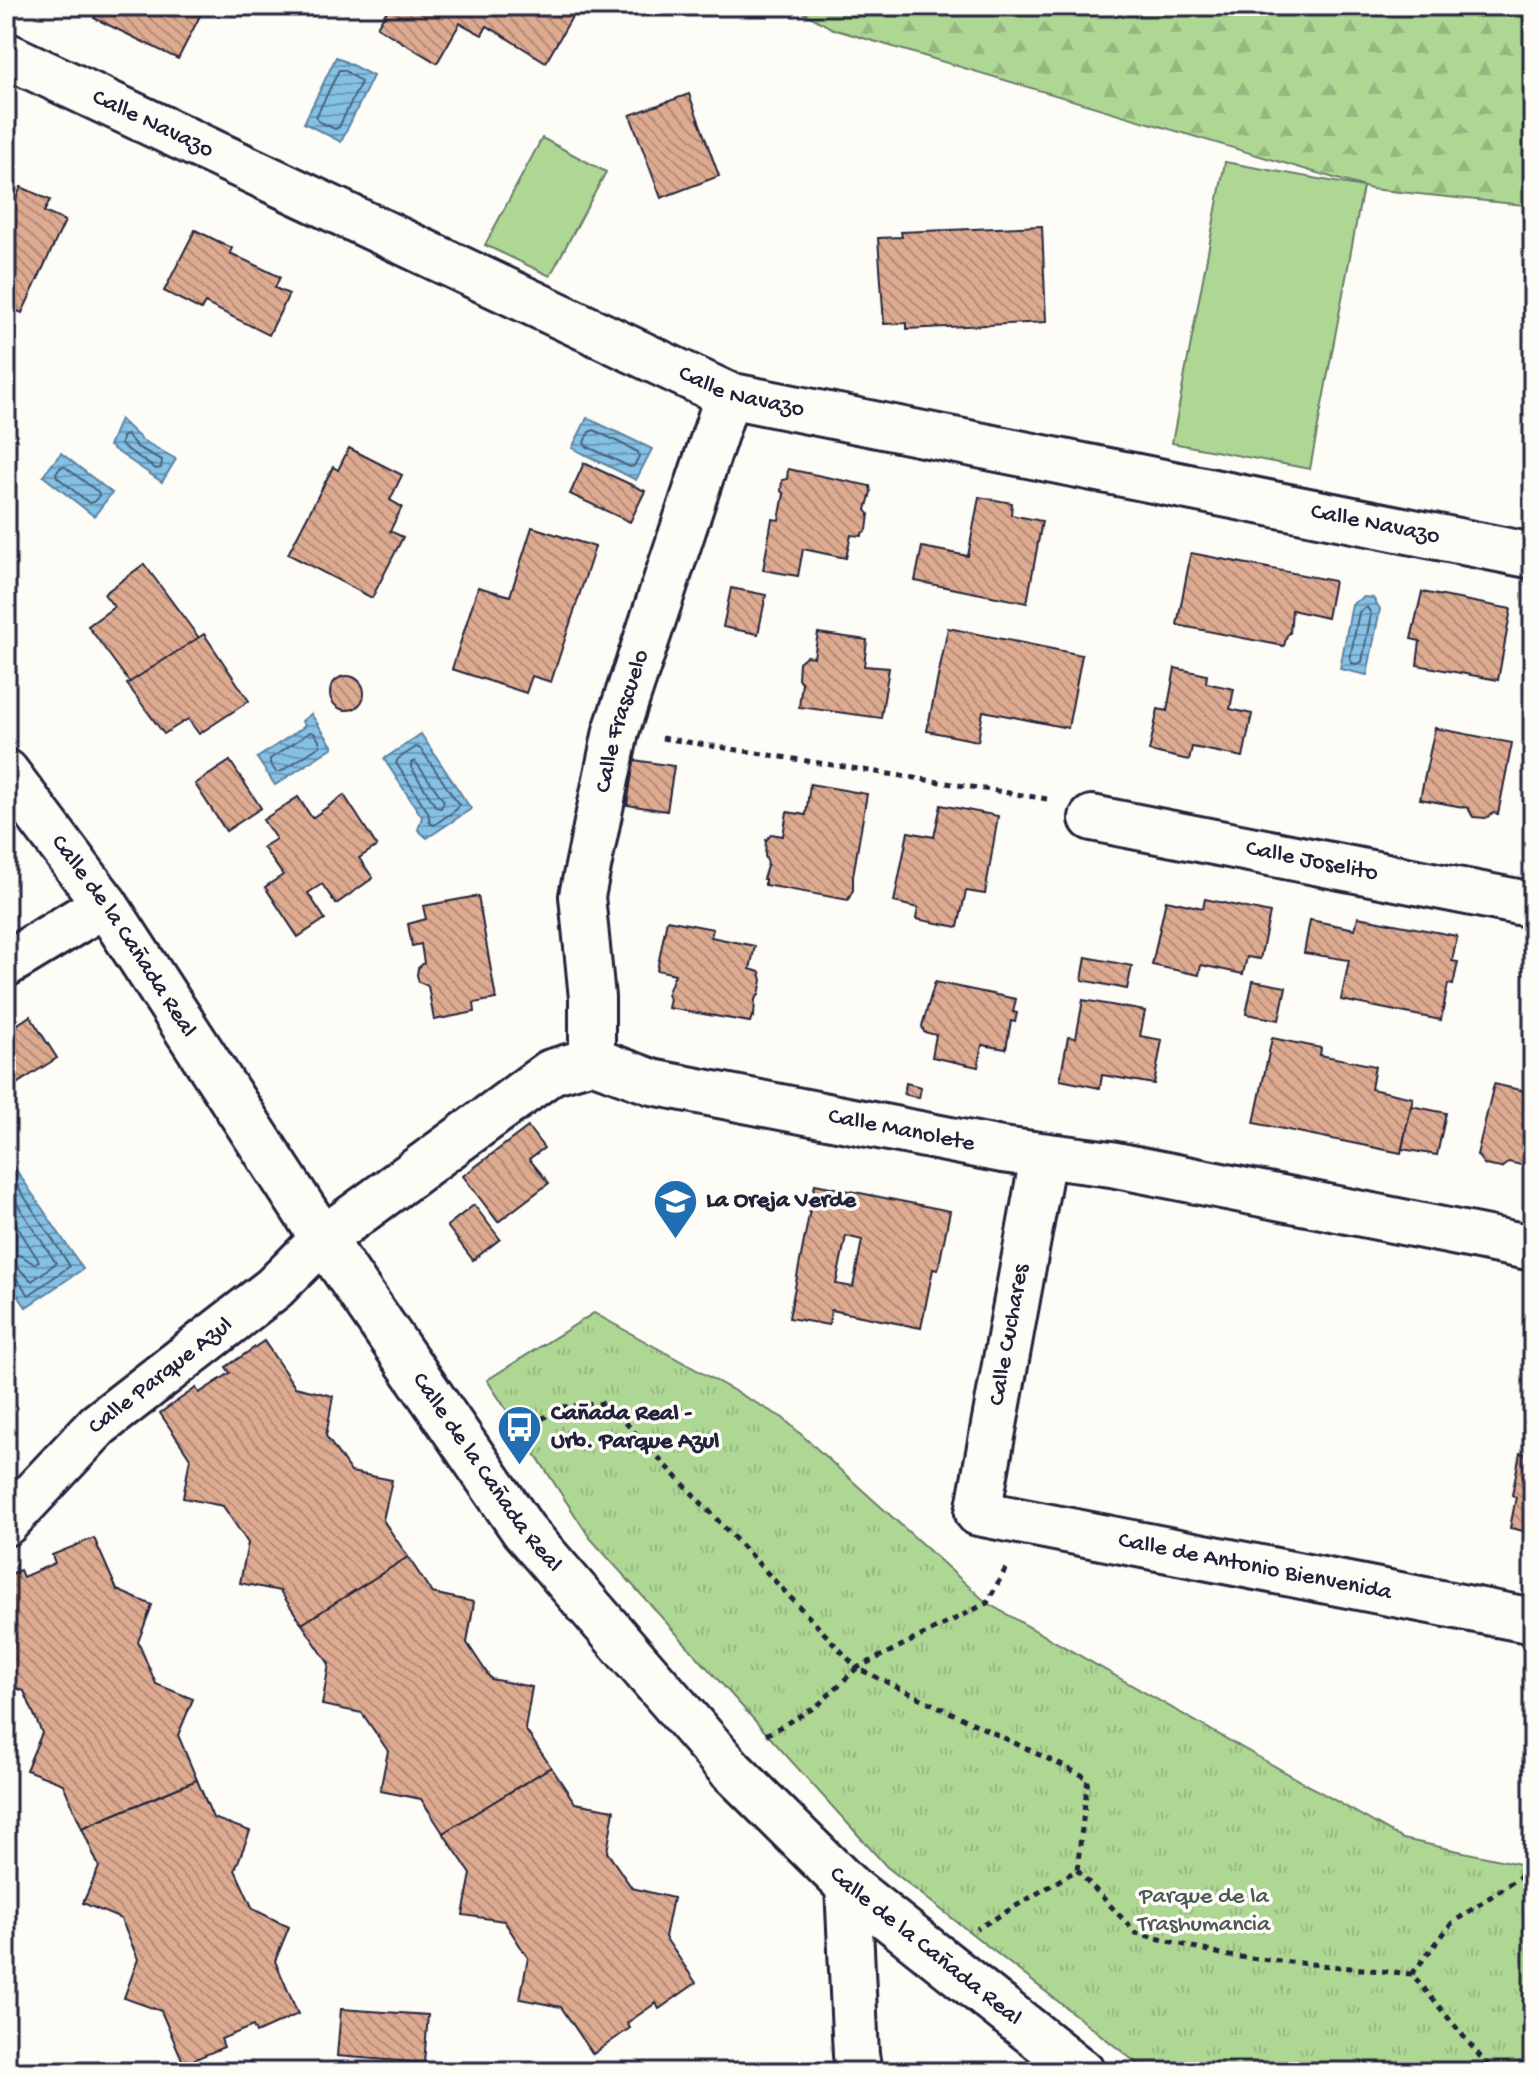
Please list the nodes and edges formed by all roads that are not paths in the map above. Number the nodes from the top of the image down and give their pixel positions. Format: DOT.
graph roads {
  1 [pos="6,55"];
  2 [pos="728,395"];
  3 [pos="1533,556"];
  4 [pos="6,772"];
  5 [pos="1092,818"];
  6 [pos="105,904"];
  7 [pos="1533,905"];
  8 [pos="6,964"];
  9 [pos="592,1060"];
  10 [pos="1043,1157"];
  11 [pos="323,1239"];
  12 [pos="1533,1248"];
  13 [pos="978,1513"];
  14 [pos="6,1523"];
  15 [pos="1533,1621"];
  16 [pos="848,1886"];
  17 [pos="859,2072"];
  18 [pos="1082,2072"];
  1 -- 2 [label="street, Calle Navazo"];
  2 -- 3 [label="street, Calle Navazo"];
  2 -- 9 [label="street, Calle Frascuelo"];
  4 -- 6 [label="street, Calle de la Cañada Real"];
  5 -- 7 [label="street, Calle Joselito"];
  6 -- 8 [label="street"];
  6 -- 11 [label="street, Calle de la Cañada Real"];
  9 -- 10 [label="street, Calle Manolete"];
  9 -- 11 [label="street"];
  10 -- 12 [label="street, Calle Manolete"];
  10 -- 13 [label="street, Calle Cuchares"];
  11 -- 14 [label="street, Calle Parque Azul"];
  11 -- 16 [label="street, Calle de la Cañada Real"];
  13 -- 15 [label="street, Calle de Antonio Bienvenida"];
  16 -- 17 [label="street"];
  16 -- 18 [label="street, Calle de la Cañada Real"];
}
